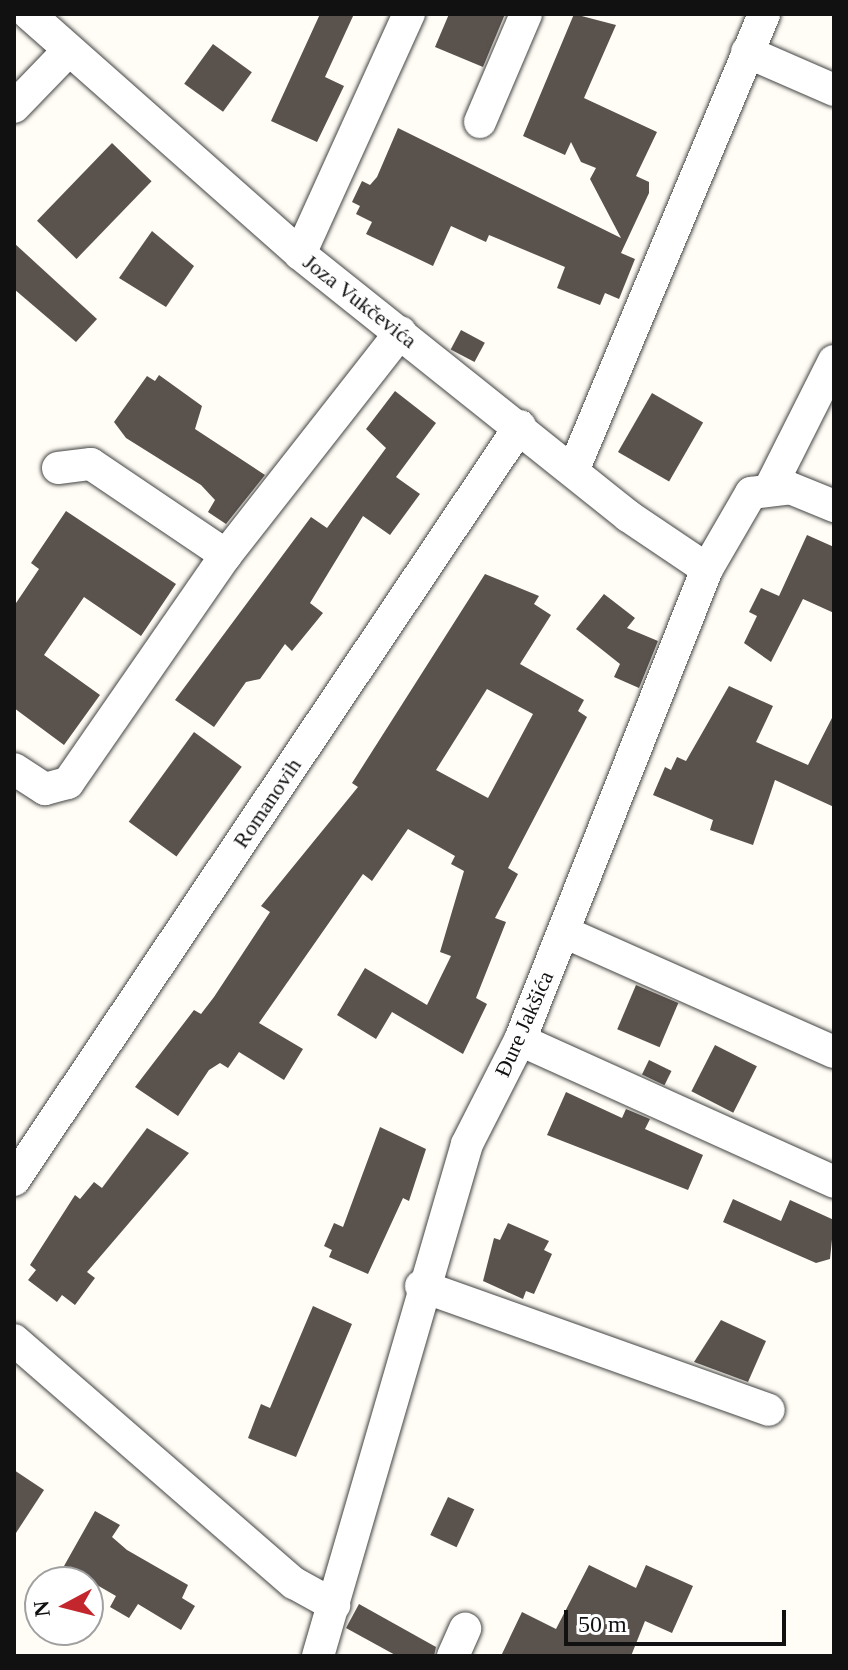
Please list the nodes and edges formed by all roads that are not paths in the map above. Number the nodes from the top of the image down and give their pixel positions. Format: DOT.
graph roads {
  1 [pos="409,14"];
  2 [pos="526,14"];
  3 [pos="764,14"];
  4 [pos="33,15"];
  5 [pos="69,50"];
  6 [pos="747,52"];
  7 [pos="834,90"];
  8 [pos="14,107"];
  9 [pos="480,122"];
  10 [pos="300,254"];
  11 [pos="401,332"];
  12 [pos="834,361"];
  13 [pos="520,426"];
  14 [pos="58,468"];
  15 [pos="573,471"];
  16 [pos="771,486"];
  17 [pos="834,506"];
  18 [pos="226,555"];
  19 [pos="707,569"];
  20 [pos="19,786"];
  21 [pos="564,932"];
  22 [pos="520,1040"];
  23 [pos="834,1052"];
  24 [pos="14,1180"];
  25 [pos="834,1182"];
  26 [pos="421,1286"];
  27 [pos="14,1340"];
  28 [pos="769,1410"];
  29 [pos="334,1605"];
  30 [pos="318,1656"];
  1 -- 10 [label="street"];
  2 -- 9 [label="street"];
  3 -- 6 [label="street"];
  4 -- 5 [label="street, Joza Vukčevića"];
  5 -- 8 [label="street"];
  5 -- 10 [label="street, Joza Vukčevića"];
  6 -- 7 [label="street"];
  6 -- 15 [label="street"];
  10 -- 11 [label="street, Joza Vukčevića"];
  11 -- 13 [label="street, Joza Vukčevića"];
  11 -- 18 [label="street"];
  12 -- 16 [label="street"];
  13 -- 15 [label="street, Joza Vukčevića"];
  13 -- 24 [label="street, Romanovih"];
  14 -- 18 [label="street"];
  15 -- 19 [label="street, Joza Vukčevića"];
  16 -- 17 [label="street"];
  16 -- 19 [label="street, Đure Jakšića"];
  18 -- 20 [label="street"];
  19 -- 21 [label="street, Đure Jakšića"];
  21 -- 22 [label="street, Đure Jakšića"];
  21 -- 23 [label="street"];
  22 -- 25 [label="street"];
  22 -- 26 [label="street, Đure Jakšića"];
  26 -- 28 [label="street"];
  26 -- 29 [label="street, Đure Jakšića"];
  27 -- 29 [label="street"];
  29 -- 30 [label="street, Đure Jakšića"];
}
